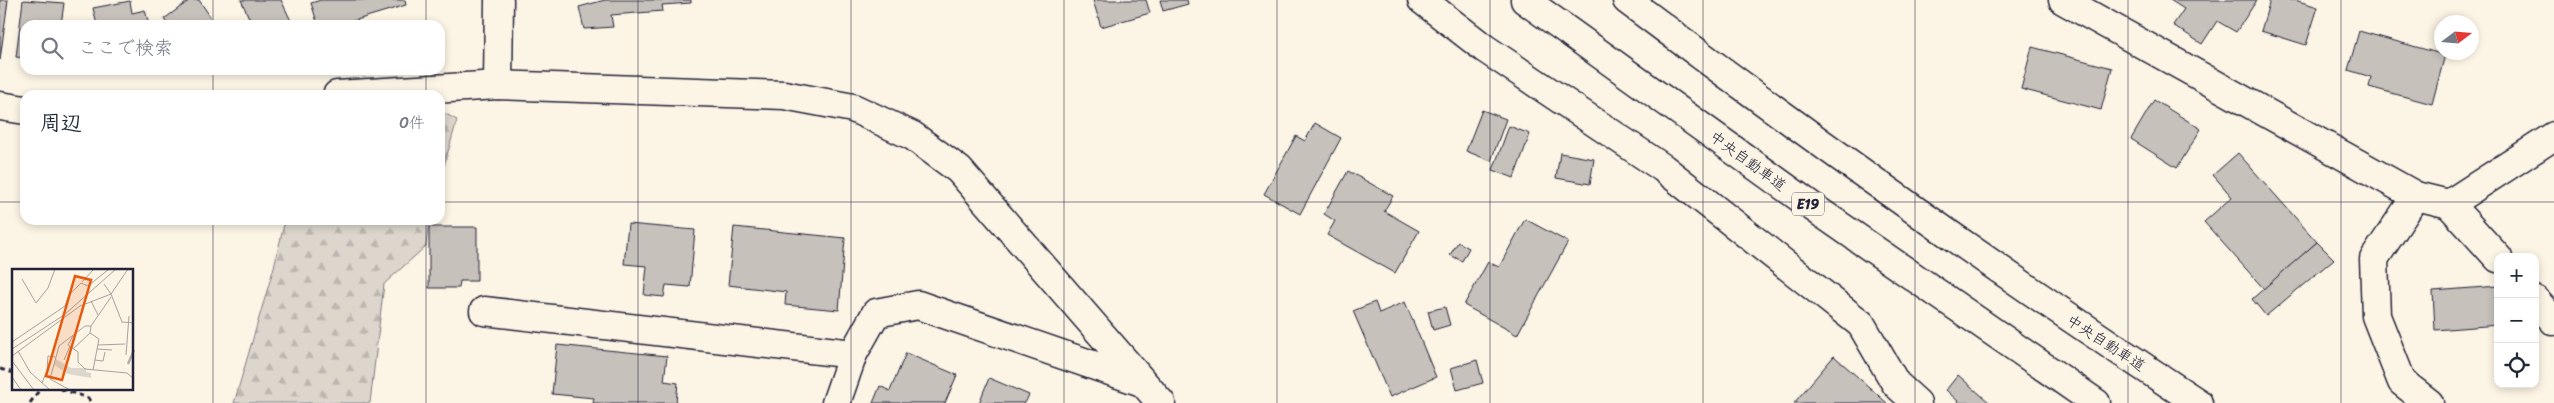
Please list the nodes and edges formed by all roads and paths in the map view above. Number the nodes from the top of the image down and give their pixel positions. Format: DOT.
graph roads {
  1 [pos="499,0"];
  2 [pos="1422,0"];
  3 [pos="1525,0"];
  4 [pos="1627,0"];
  5 [pos="2063,0"];
  6 [pos="498,85"];
  7 [pos="418,90"];
  8 [pos="0,106"];
  9 [pos="20,109"];
  10 [pos="2554,136"];
  11 [pos="2416,196"];
  12 [pos="2449,204"];
  13 [pos="2494,254"];
  14 [pos="2539,304"];
  15 [pos="484,311"];
  16 [pos="2554,321"];
  17 [pos="853,354"];
  18 [pos="1144,382"];
  19 [pos="39,390"];
  20 [pos="64,390"];
  21 [pos="30,403"];
  22 [pos="91,403"];
  23 [pos="836,403"];
  24 [pos="1162,403"];
  25 [pos="1917,403"];
  26 [pos="2096,403"];
  27 [pos="2198,403"];
  28 [pos="2429,403"];
  1 -- 6 [label="main road"];
  2 -- 25 [label="main road"];
  3 -- 26 [label="main road, 中央自動車道 / E19"];
  4 -- 27 [label="main road, 中央自動車道"];
  5 -- 11 [label="main road"];
  6 -- 7 [label="main road"];
  6 -- 18 [label="main road"];
  8 -- 9 [label="main road"];
  10 -- 12 [label="main road"];
  11 -- 12 [label="main road"];
  11 -- 28 [label="main road"];
  12 -- 13 [label="main road"];
  14 -- 16 [label="main road"];
  15 -- 17 [label="main road"];
  17 -- 18 [label="main road"];
  17 -- 23 [label="main road"];
  18 -- 24 [label="main road"];
  19 -- 21 [label="path"];
  20 -- 22 [label="path"];
}
